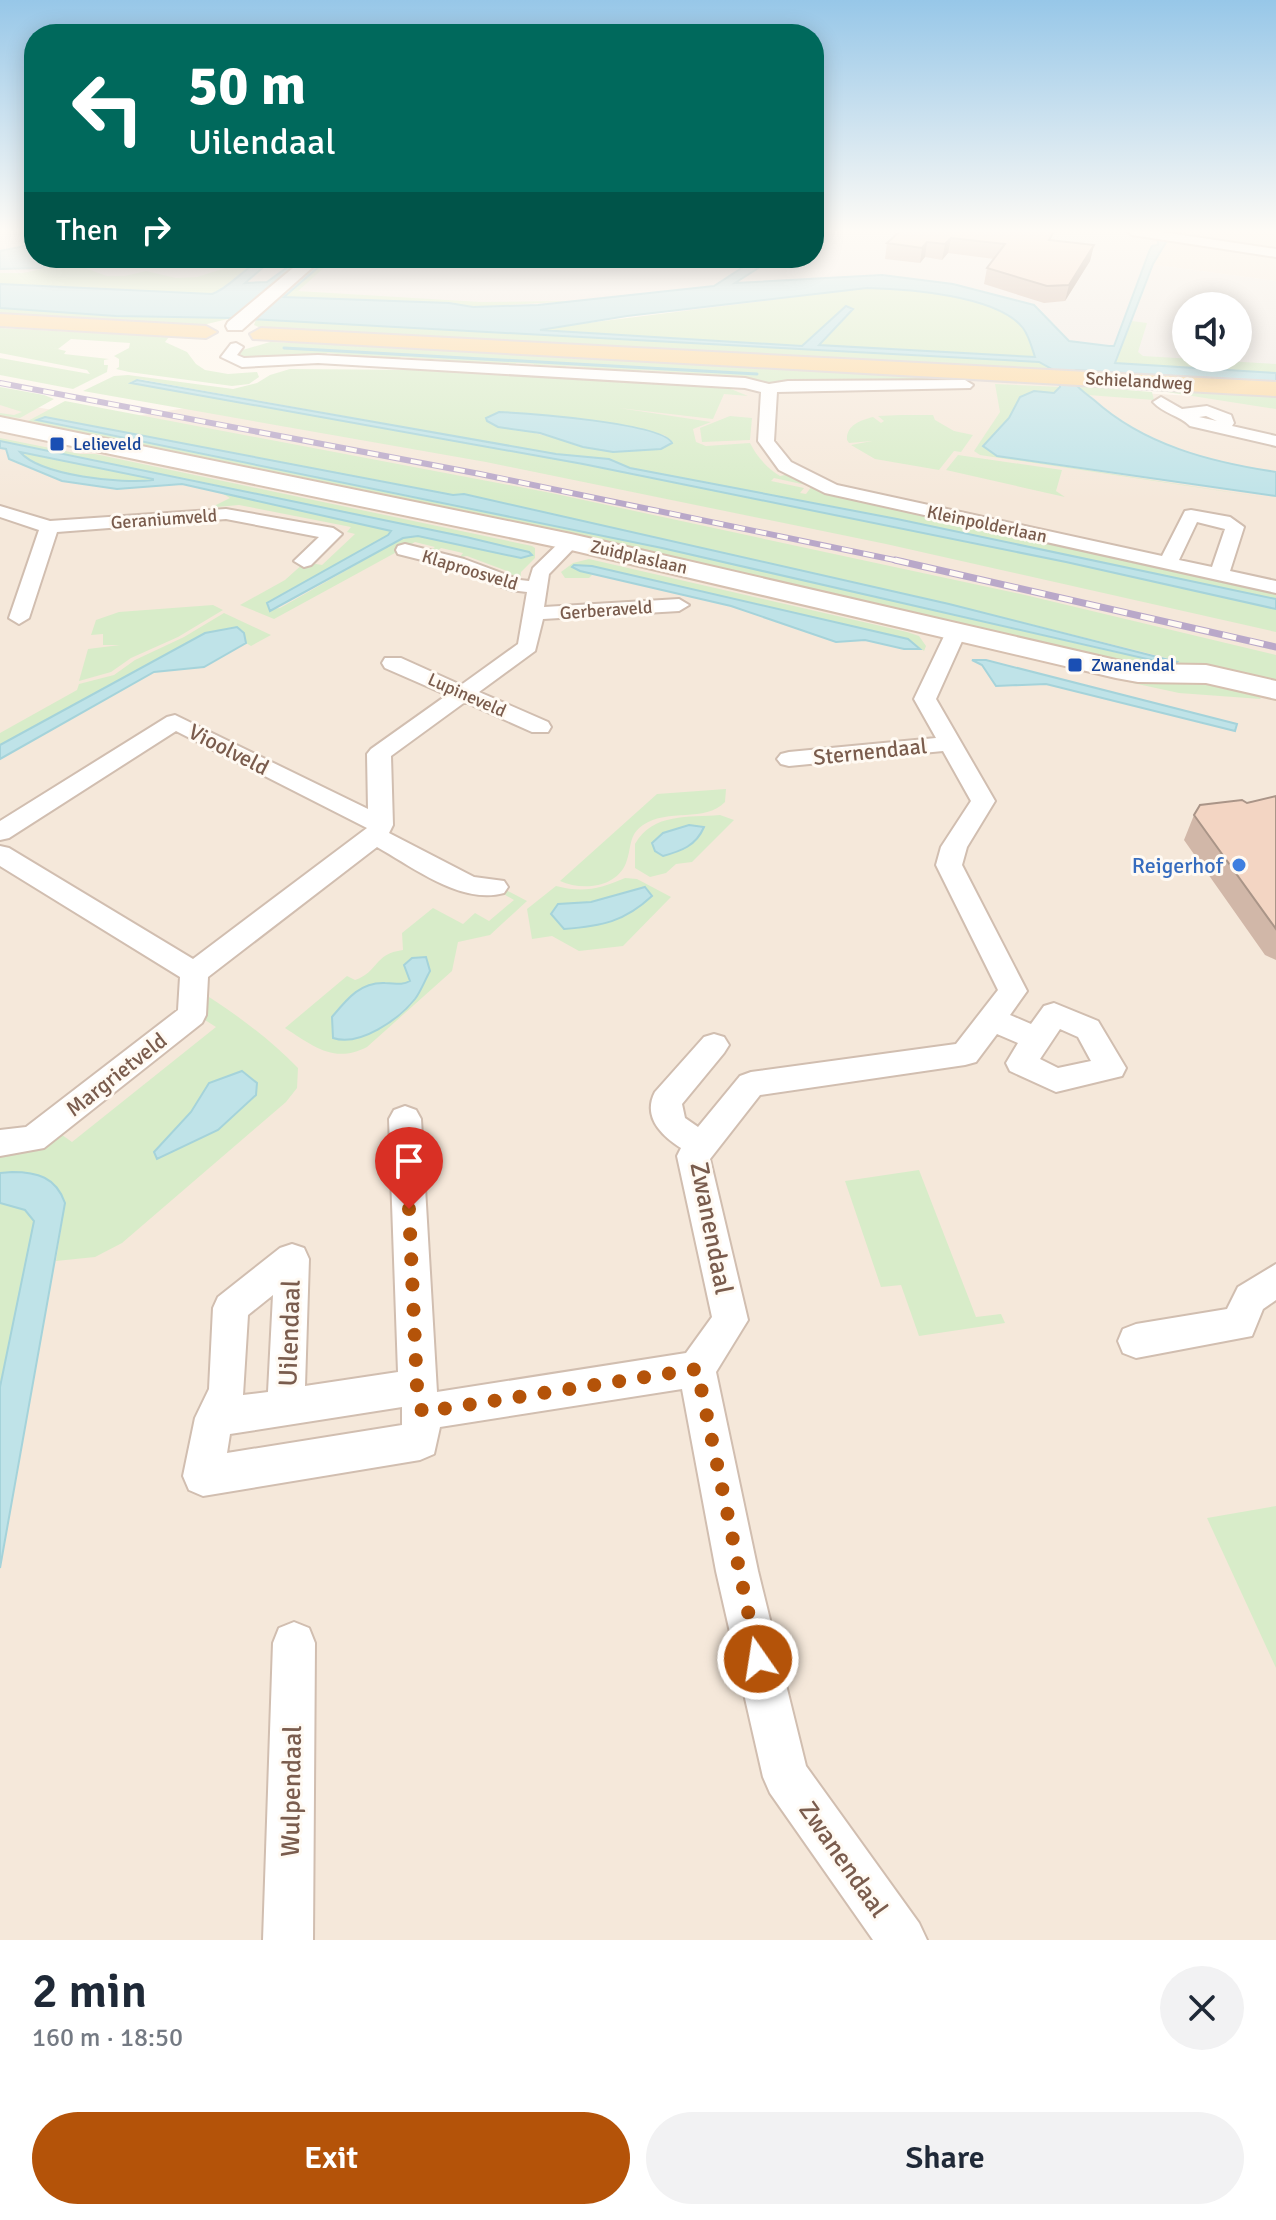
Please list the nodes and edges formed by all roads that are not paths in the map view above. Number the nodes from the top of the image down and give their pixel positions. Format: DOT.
graph roads {
  1 [pos="0,322"];
  2 [pos="254,322"];
  3 [pos="247,329"];
  4 [pos="211,358"];
  5 [pos="271,363"];
  6 [pos="965,385"];
  7 [pos="769,389"];
  8 [pos="1276,389"];
  9 [pos="1161,402"];
  10 [pos="0,424"];
  11 [pos="1276,441"];
  12 [pos="0,511"];
  13 [pos="49,527"];
  14 [pos="571,542"];
  15 [pos="405,550"];
  16 [pos="304,561"];
  17 [pos="1168,564"];
  18 [pos="1219,575"];
  19 [pos="536,587"];
  20 [pos="1276,587"];
  21 [pos="679,605"];
  22 [pos="534,613"];
  23 [pos="19,618"];
  24 [pos="957,630"];
  25 [pos="393,663"];
  26 [pos="1276,690"];
  27 [pos="464,694"];
  28 [pos="540,727"];
  29 [pos="952,743"];
  30 [pos="789,759"];
  31 [pos="378,831"];
  32 [pos="0,832"];
  33 [pos="0,854"];
  34 [pos="495,887"];
  35 [pos="194,973"];
  36 [pos="991,1019"];
  37 [pos="1037,1039"];
  38 [pos="714,1045"];
  39 [pos="405,1119"];
  40 [pos="0,1143"];
  41 [pos="701,1145"];
  42 [pos="1276,1280"];
  43 [pos="1136,1341"];
  44 [pos="697,1369"];
  45 [pos="420,1400"];
  46 [pos="286,1407"];
  47 [pos="214,1418"];
  48 [pos="294,1643"];
  49 [pos="288,1940"];
  50 [pos="902,1940"];
  1 -- 3 [label="main road, Schielandweg"];
  2 -- 3 [label="street"];
  3 -- 5 [label="street"];
  3 -- 8 [label="main road, Schielandweg"];
  4 -- 5 [label="street"];
  5 -- 7 [label="street"];
  6 -- 7 [label="street"];
  7 -- 17 [label="street, Kleinpolderlaan"];
  9 -- 11 [label="street"];
  10 -- 14 [label="street, Zuidplaslaan"];
  12 -- 13 [label="street, Geraniumveld"];
  13 -- 16 [label="street, Geraniumveld"];
  13 -- 23 [label="street"];
  14 -- 19 [label="street"];
  14 -- 24 [label="street, Zuidplaslaan"];
  15 -- 19 [label="street, Klaproosveld"];
  17 -- 18 [label="street, Kleinpolderlaan"];
  17 -- 18 [label="street"];
  18 -- 20 [label="street, Kleinpolderlaan"];
  19 -- 22 [label="street"];
  21 -- 22 [label="street, Gerberaveld"];
  22 -- 27 [label="street"];
  24 -- 26 [label="street, Zuidplaslaan"];
  24 -- 29 [label="street, Zwanendaal"];
  25 -- 27 [label="street, Lupineveld"];
  27 -- 28 [label="street, Lupineveld"];
  27 -- 31 [label="street"];
  29 -- 30 [label="street, Sternendaal"];
  29 -- 36 [label="street, Zwanendaal"];
  31 -- 32 [label="street, Vioolveld"];
  31 -- 34 [label="street"];
  31 -- 35 [label="street"];
  33 -- 35 [label="street"];
  35 -- 40 [label="street, Margrietveld"];
  36 -- 37 [label="street"];
  36 -- 41 [label="street, Zwanendaal"];
  38 -- 41 [label="street"];
  39 -- 45 [label="street, Uilendaal"];
  41 -- 44 [label="street, Zwanendaal"];
  42 -- 43 [label="street"];
  44 -- 45 [label="street, Uilendaal"];
  44 -- 50 [label="street, Zwanendaal"];
  45 -- 46 [label="street, Uilendaal"];
  45 -- 47 [label="street, Uilendaal"];
  46 -- 47 [label="street, Uilendaal"];
  46 -- 47 [label="street, Uilendaal"];
  48 -- 49 [label="street, Wulpendaal"];
}
